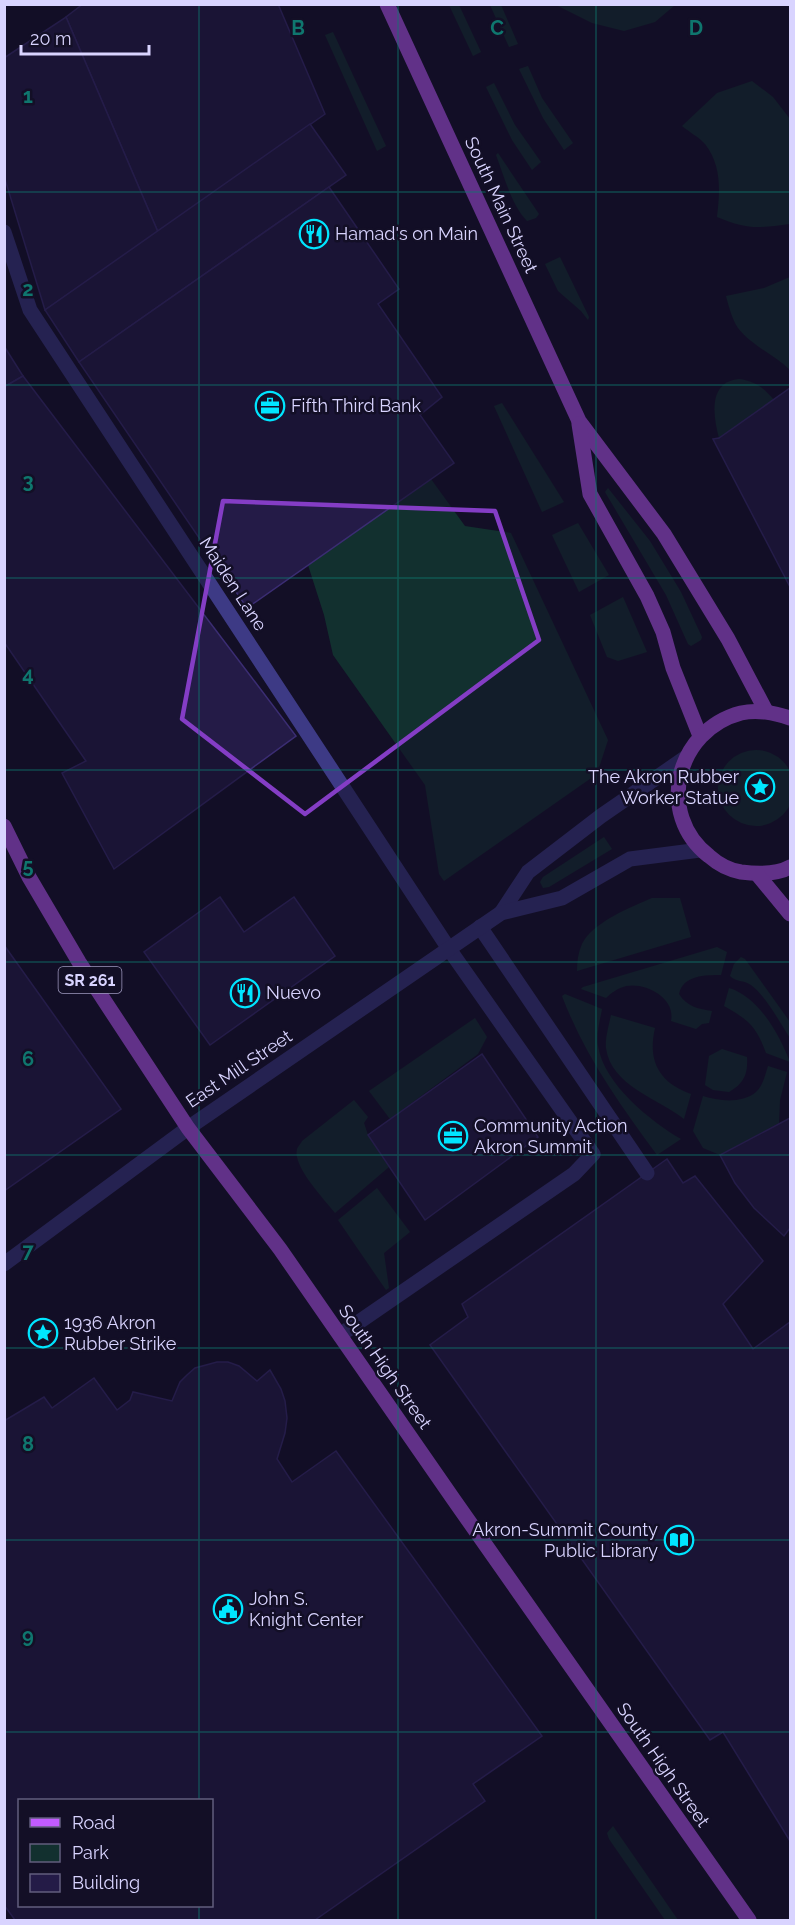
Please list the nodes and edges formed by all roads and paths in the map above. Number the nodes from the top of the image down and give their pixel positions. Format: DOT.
graph roads {
  1 [pos="387,4"];
  2 [pos="4,232"];
  3 [pos="579,422"];
  4 [pos="766,711"];
  5 [pos="790,718"];
  6 [pos="699,736"];
  7 [pos="685,758"];
  8 [pos="4,826"];
  9 [pos="700,850"];
  10 [pos="790,867"];
  11 [pos="757,874"];
  12 [pos="501,913"];
  13 [pos="790,914"];
  14 [pos="480,927"];
  15 [pos="449,949"];
  16 [pos="188,1128"];
  17 [pos="647,1173"];
  18 [pos="4,1264"];
  19 [pos="340,1335"];
  20 [pos="748,1920"];
  1 -- 3 [label="main road, South Main Street"];
  2 -- 15 [label="street, Maiden Lane"];
  3 -- 4 [label="main road, South Main Street"];
  3 -- 6 [label="main road, South Main Street"];
  4 -- 5 [label="main road"];
  4 -- 6 [label="main road"];
  6 -- 7 [label="main road"];
  7 -- 9 [label="main road"];
  7 -- 12 [label="street, East Mill Street"];
  8 -- 16 [label="main road, South High Street / SR 261"];
  9 -- 11 [label="main road"];
  9 -- 12 [label="street, East Mill Street"];
  10 -- 11 [label="main road"];
  11 -- 13 [label="main road"];
  12 -- 14 [label="street, East Mill Street"];
  14 -- 15 [label="street, East Mill Street"];
  14 -- 17 [label="street"];
  15 -- 16 [label="street, East Mill Street"];
  15 -- 19 [label="street, Maiden Lane"];
  16 -- 18 [label="street, East Mill Street"];
  16 -- 19 [label="main road, South High Street / SR 261"];
  19 -- 20 [label="main road, South High Street / SR 261"];
}
